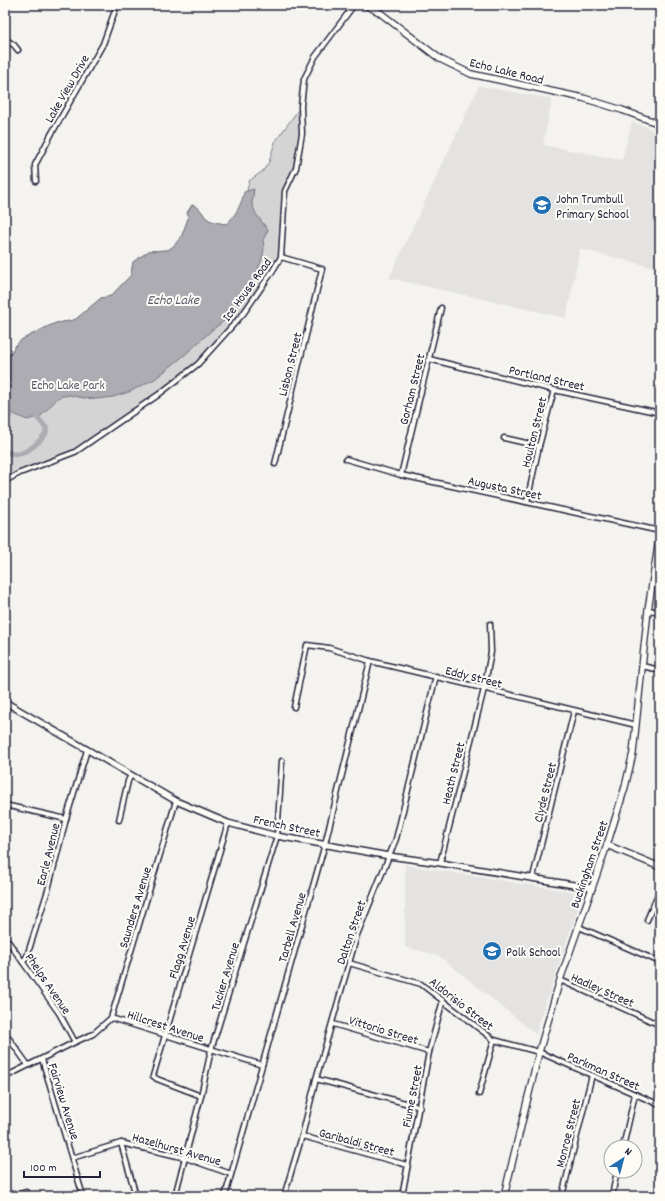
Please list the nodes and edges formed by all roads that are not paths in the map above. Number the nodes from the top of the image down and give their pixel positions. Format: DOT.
graph roads {
  1 [pos="117,5"];
  2 [pos="354,5"];
  3 [pos="365,5"];
  4 [pos="5,39"];
  5 [pos="18,50"];
  6 [pos="660,124"];
  7 [pos="36,181"];
  8 [pos="280,257"];
  9 [pos="441,308"];
  10 [pos="429,359"];
  11 [pos="554,390"];
  12 [pos="660,413"];
  13 [pos="504,438"];
  14 [pos="539,446"];
  15 [pos="346,459"];
  16 [pos="275,464"];
  17 [pos="401,475"];
  18 [pos="5,481"];
  19 [pos="527,502"];
  20 [pos="660,532"];
  21 [pos="658,551"];
  22 [pos="648,610"];
  23 [pos="660,612"];
  24 [pos="490,624"];
  25 [pos="370,661"];
  26 [pos="642,666"];
  27 [pos="660,670"];
  28 [pos="436,676"];
  29 [pos="484,689"];
  30 [pos="5,702"];
  31 [pos="294,707"];
  32 [pos="574,711"];
  33 [pos="636,725"];
  34 [pos="87,750"];
  35 [pos="282,761"];
  36 [pos="131,775"];
  37 [pos="176,801"];
  38 [pos="5,805"];
  39 [pos="66,819"];
  40 [pos="119,820"];
  41 [pos="228,823"];
  42 [pos="277,836"];
  43 [pos="326,844"];
  44 [pos="607,845"];
  45 [pos="389,856"];
  46 [pos="440,863"];
  47 [pos="660,867"];
  48 [pos="533,877"];
  49 [pos="592,888"];
  50 [pos="660,890"];
  51 [pos="647,920"];
  52 [pos="578,927"];
  53 [pos="5,937"];
  54 [pos="23,962"];
  55 [pos="660,962"];
  56 [pos="349,963"];
  57 [pos="560,980"];
  58 [pos="443,1000"];
  59 [pos="111,1018"];
  60 [pos="333,1024"];
  61 [pos="660,1025"];
  62 [pos="5,1033"];
  63 [pos="165,1034"];
  64 [pos="494,1040"];
  65 [pos="75,1042"];
  66 [pos="212,1050"];
  67 [pos="429,1052"];
  68 [pos="539,1052"];
  69 [pos="42,1059"];
  70 [pos="28,1065"];
  71 [pos="262,1065"];
  72 [pos="592,1075"];
  73 [pos="5,1077"];
  74 [pos="316,1079"];
  75 [pos="479,1094"];
  76 [pos="635,1094"];
  77 [pos="201,1096"];
  78 [pos="660,1105"];
  79 [pos="420,1107"];
  80 [pos="302,1136"];
  81 [pos="625,1139"];
  82 [pos="121,1143"];
  83 [pos="72,1158"];
  84 [pos="186,1158"];
  85 [pos="407,1165"];
  86 [pos="231,1174"];
  87 [pos="615,1179"];
  88 [pos="14,1196"];
  89 [pos="30,1196"];
  90 [pos="83,1196"];
  91 [pos="136,1196"];
  92 [pos="175,1196"];
  93 [pos="225,1196"];
  94 [pos="284,1196"];
  95 [pos="402,1196"];
  96 [pos="504,1196"];
  97 [pos="562,1196"];
  98 [pos="612,1196"];
  1 -- 7 [label="street, Lake View Drive"];
  2 -- 8 [label="street, Ice House Road"];
  3 -- 6 [label="main road, Echo Lake Road"];
  4 -- 5 [label="street"];
  8 -- 16 [label="street, Lisbon Street"];
  8 -- 18 [label="street, Ice House Road"];
  9 -- 10 [label="street, Gorham Street"];
  10 -- 11 [label="street, Portland Street"];
  10 -- 17 [label="street, Gorham Street"];
  11 -- 12 [label="street, Portland Street"];
  11 -- 14 [label="street, Houlton Street"];
  13 -- 14 [label="street"];
  14 -- 19 [label="street, Houlton Street"];
  15 -- 17 [label="street, Augusta Street"];
  17 -- 19 [label="street, Augusta Street"];
  19 -- 20 [label="street, Augusta Street"];
  20 -- 21 [label="main road, Buckingham Street"];
  21 -- 22 [label="main road, Buckingham Street"];
  22 -- 23 [label="street"];
  22 -- 26 [label="main road, Buckingham Street"];
  24 -- 29 [label="street, Heath Street"];
  25 -- 28 [label="street, Eddy Street"];
  25 -- 31 [label="street, Eddy Street"];
  25 -- 43 [label="street, Tarbell Avenue"];
  26 -- 27 [label="street"];
  26 -- 33 [label="main road, Buckingham Street"];
  28 -- 29 [label="street, Eddy Street"];
  28 -- 45 [label="street, Dalton Street"];
  29 -- 32 [label="street, Eddy Street"];
  29 -- 46 [label="street, Heath Street"];
  30 -- 34 [label="street, French Street"];
  32 -- 33 [label="street, Eddy Street"];
  32 -- 48 [label="street, Clyde Street"];
  33 -- 44 [label="main road, Buckingham Street"];
  34 -- 36 [label="street, French Street"];
  34 -- 39 [label="street, Earle Avenue"];
  35 -- 42 [label="street, Tucker Avenue"];
  36 -- 37 [label="street, French Street"];
  36 -- 40 [label="street"];
  37 -- 41 [label="street, French Street"];
  37 -- 59 [label="street, Saunders Avenue"];
  38 -- 39 [label="street"];
  39 -- 54 [label="street, Earle Avenue"];
  41 -- 42 [label="street, French Street"];
  41 -- 63 [label="street, Flagg Avenue"];
  42 -- 43 [label="street, French Street"];
  42 -- 66 [label="street, Tucker Avenue"];
  43 -- 45 [label="street, French Street"];
  43 -- 71 [label="street, Tarbell Avenue"];
  44 -- 47 [label="main road"];
  44 -- 49 [label="main road, Buckingham Street"];
  45 -- 46 [label="street, French Street"];
  45 -- 56 [label="street, Dalton Street"];
  46 -- 48 [label="street, French Street"];
  48 -- 49 [label="street, French Street"];
  49 -- 52 [label="main road, Buckingham Street"];
  50 -- 51 [label="street"];
  52 -- 55 [label="street"];
  52 -- 57 [label="main road, Buckingham Street"];
  53 -- 54 [label="street, Phelps Avenue"];
  54 -- 65 [label="street, Phelps Avenue"];
  56 -- 58 [label="street, Aldorisio Street"];
  56 -- 60 [label="street, Dalton Street"];
  57 -- 61 [label="street, Hadley Street"];
  57 -- 68 [label="main road, Buckingham Street"];
  58 -- 64 [label="street, Aldorisio Street"];
  58 -- 67 [label="street, Fiume Street"];
  59 -- 63 [label="street, Hillcrest Avenue"];
  59 -- 65 [label="street, Hillcrest Avenue"];
  60 -- 67 [label="street, Vittorio Street"];
  60 -- 74 [label="street, Dalton Street"];
  62 -- 70 [label="street"];
  63 -- 66 [label="street, Hillcrest Avenue"];
  63 -- 77 [label="street, Flagg Avenue"];
  64 -- 68 [label="street, Aldorisio Street"];
  64 -- 75 [label="street"];
  65 -- 69 [label="street, Hillcrest Avenue"];
  66 -- 71 [label="street, Hillcrest Avenue"];
  66 -- 77 [label="street, Tucker Avenue"];
  67 -- 79 [label="street, Fiume Street"];
  68 -- 72 [label="street, Parkman Street"];
  68 -- 96 [label="main road, Buckingham Street"];
  69 -- 70 [label="street, Hillcrest Avenue"];
  69 -- 83 [label="street, Fairview Avenue"];
  70 -- 73 [label="street, Hillcrest Avenue"];
  71 -- 86 [label="street, Tarbell Avenue"];
  72 -- 76 [label="street, Parkman Street"];
  72 -- 97 [label="street, Monroe Street"];
  74 -- 79 [label="street"];
  74 -- 80 [label="street, Dalton Street"];
  76 -- 78 [label="street, Parkman Street"];
  76 -- 81 [label="street"];
  77 -- 84 [label="street, Tucker Avenue"];
  79 -- 85 [label="street, Fiume Street"];
  80 -- 85 [label="street, Garibaldi Street"];
  80 -- 94 [label="street, Dalton Street"];
  82 -- 83 [label="street, Hazelhurst Avenue"];
  82 -- 84 [label="street, Hazelhurst Avenue"];
  82 -- 91 [label="street"];
  83 -- 90 [label="street, Fairview Avenue"];
  84 -- 86 [label="street, Hazelhurst Avenue"];
  84 -- 92 [label="street, Tucker Avenue"];
  85 -- 95 [label="street, Fiume Street"];
  86 -- 93 [label="street, Tarbell Avenue"];
  87 -- 98 [label="street"];
  88 -- 89 [label="street"];
}
